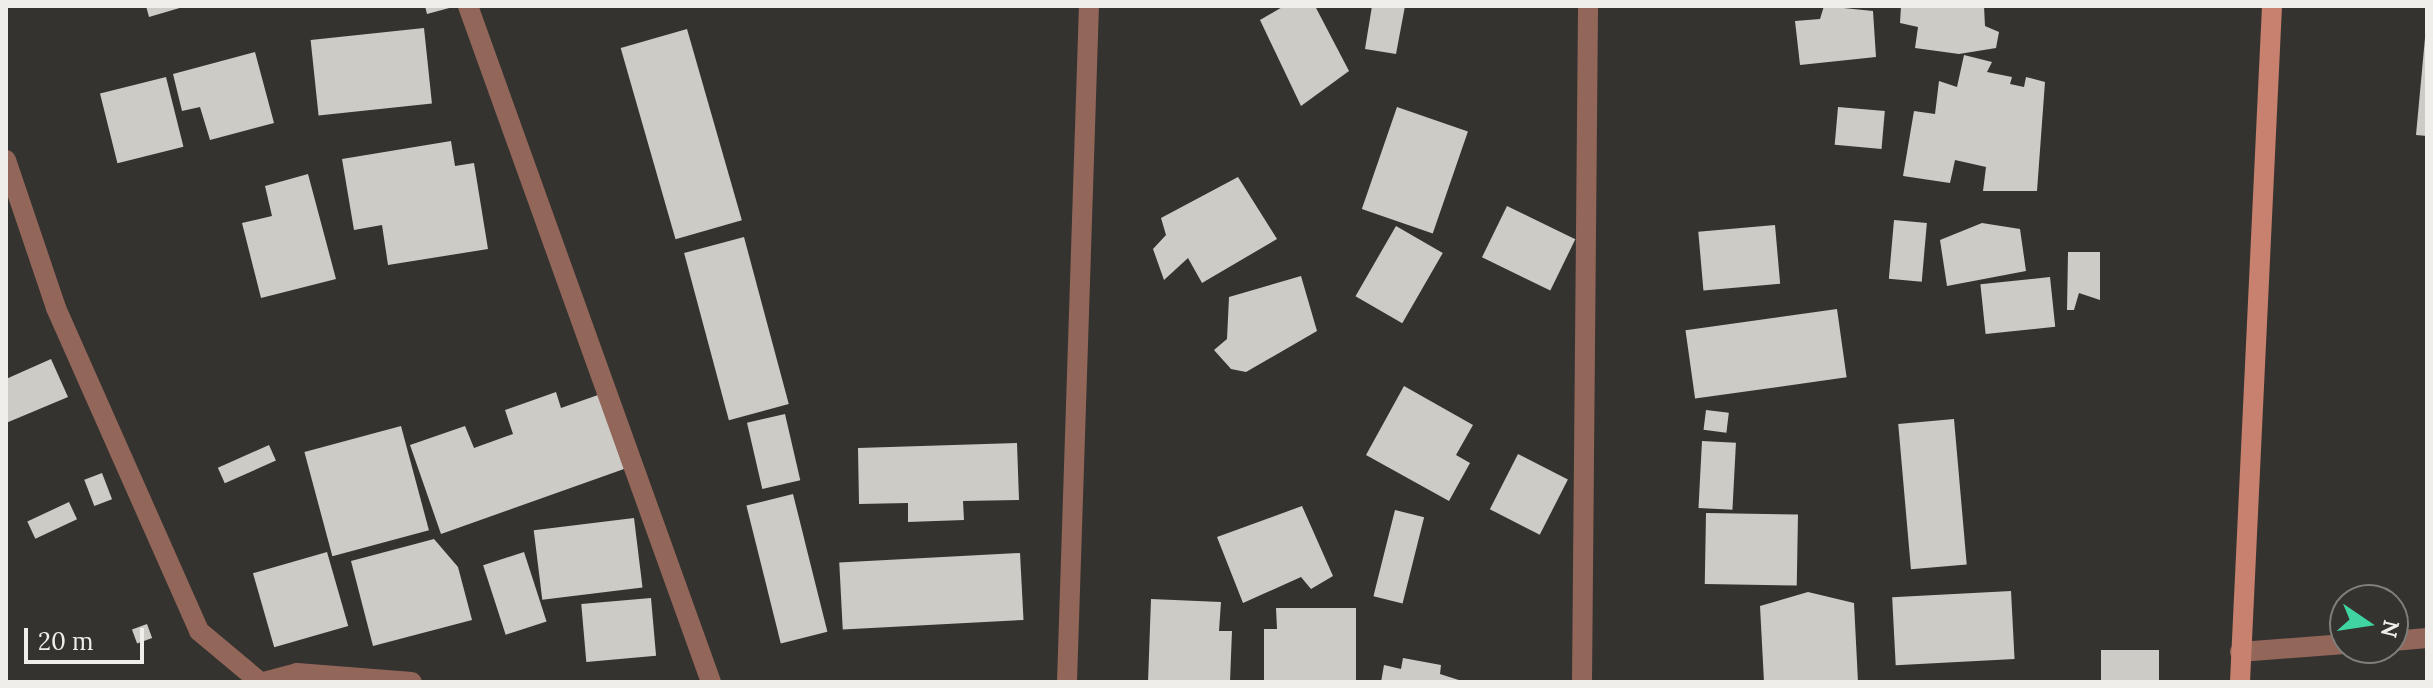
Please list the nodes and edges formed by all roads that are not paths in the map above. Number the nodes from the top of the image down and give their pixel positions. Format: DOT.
graph roads {
  1 [pos="468,6"];
  2 [pos="1089,6"];
  3 [pos="1588,6"];
  4 [pos="2272,6"];
  5 [pos="6,160"];
  6 [pos="2329,645"];
  7 [pos="2240,652"];
  8 [pos="262,682"];
  9 [pos="412,682"];
  10 [pos="711,682"];
  11 [pos="1067,682"];
  12 [pos="1582,682"];
  13 [pos="2240,682"];
  1 -- 10 [label="street"];
  2 -- 11 [label="street"];
  3 -- 12 [label="street"];
  4 -- 7 [label="main road"];
  5 -- 8 [label="street"];
  6 -- 7 [label="street"];
  7 -- 13 [label="main road"];
  8 -- 9 [label="street"];
}
